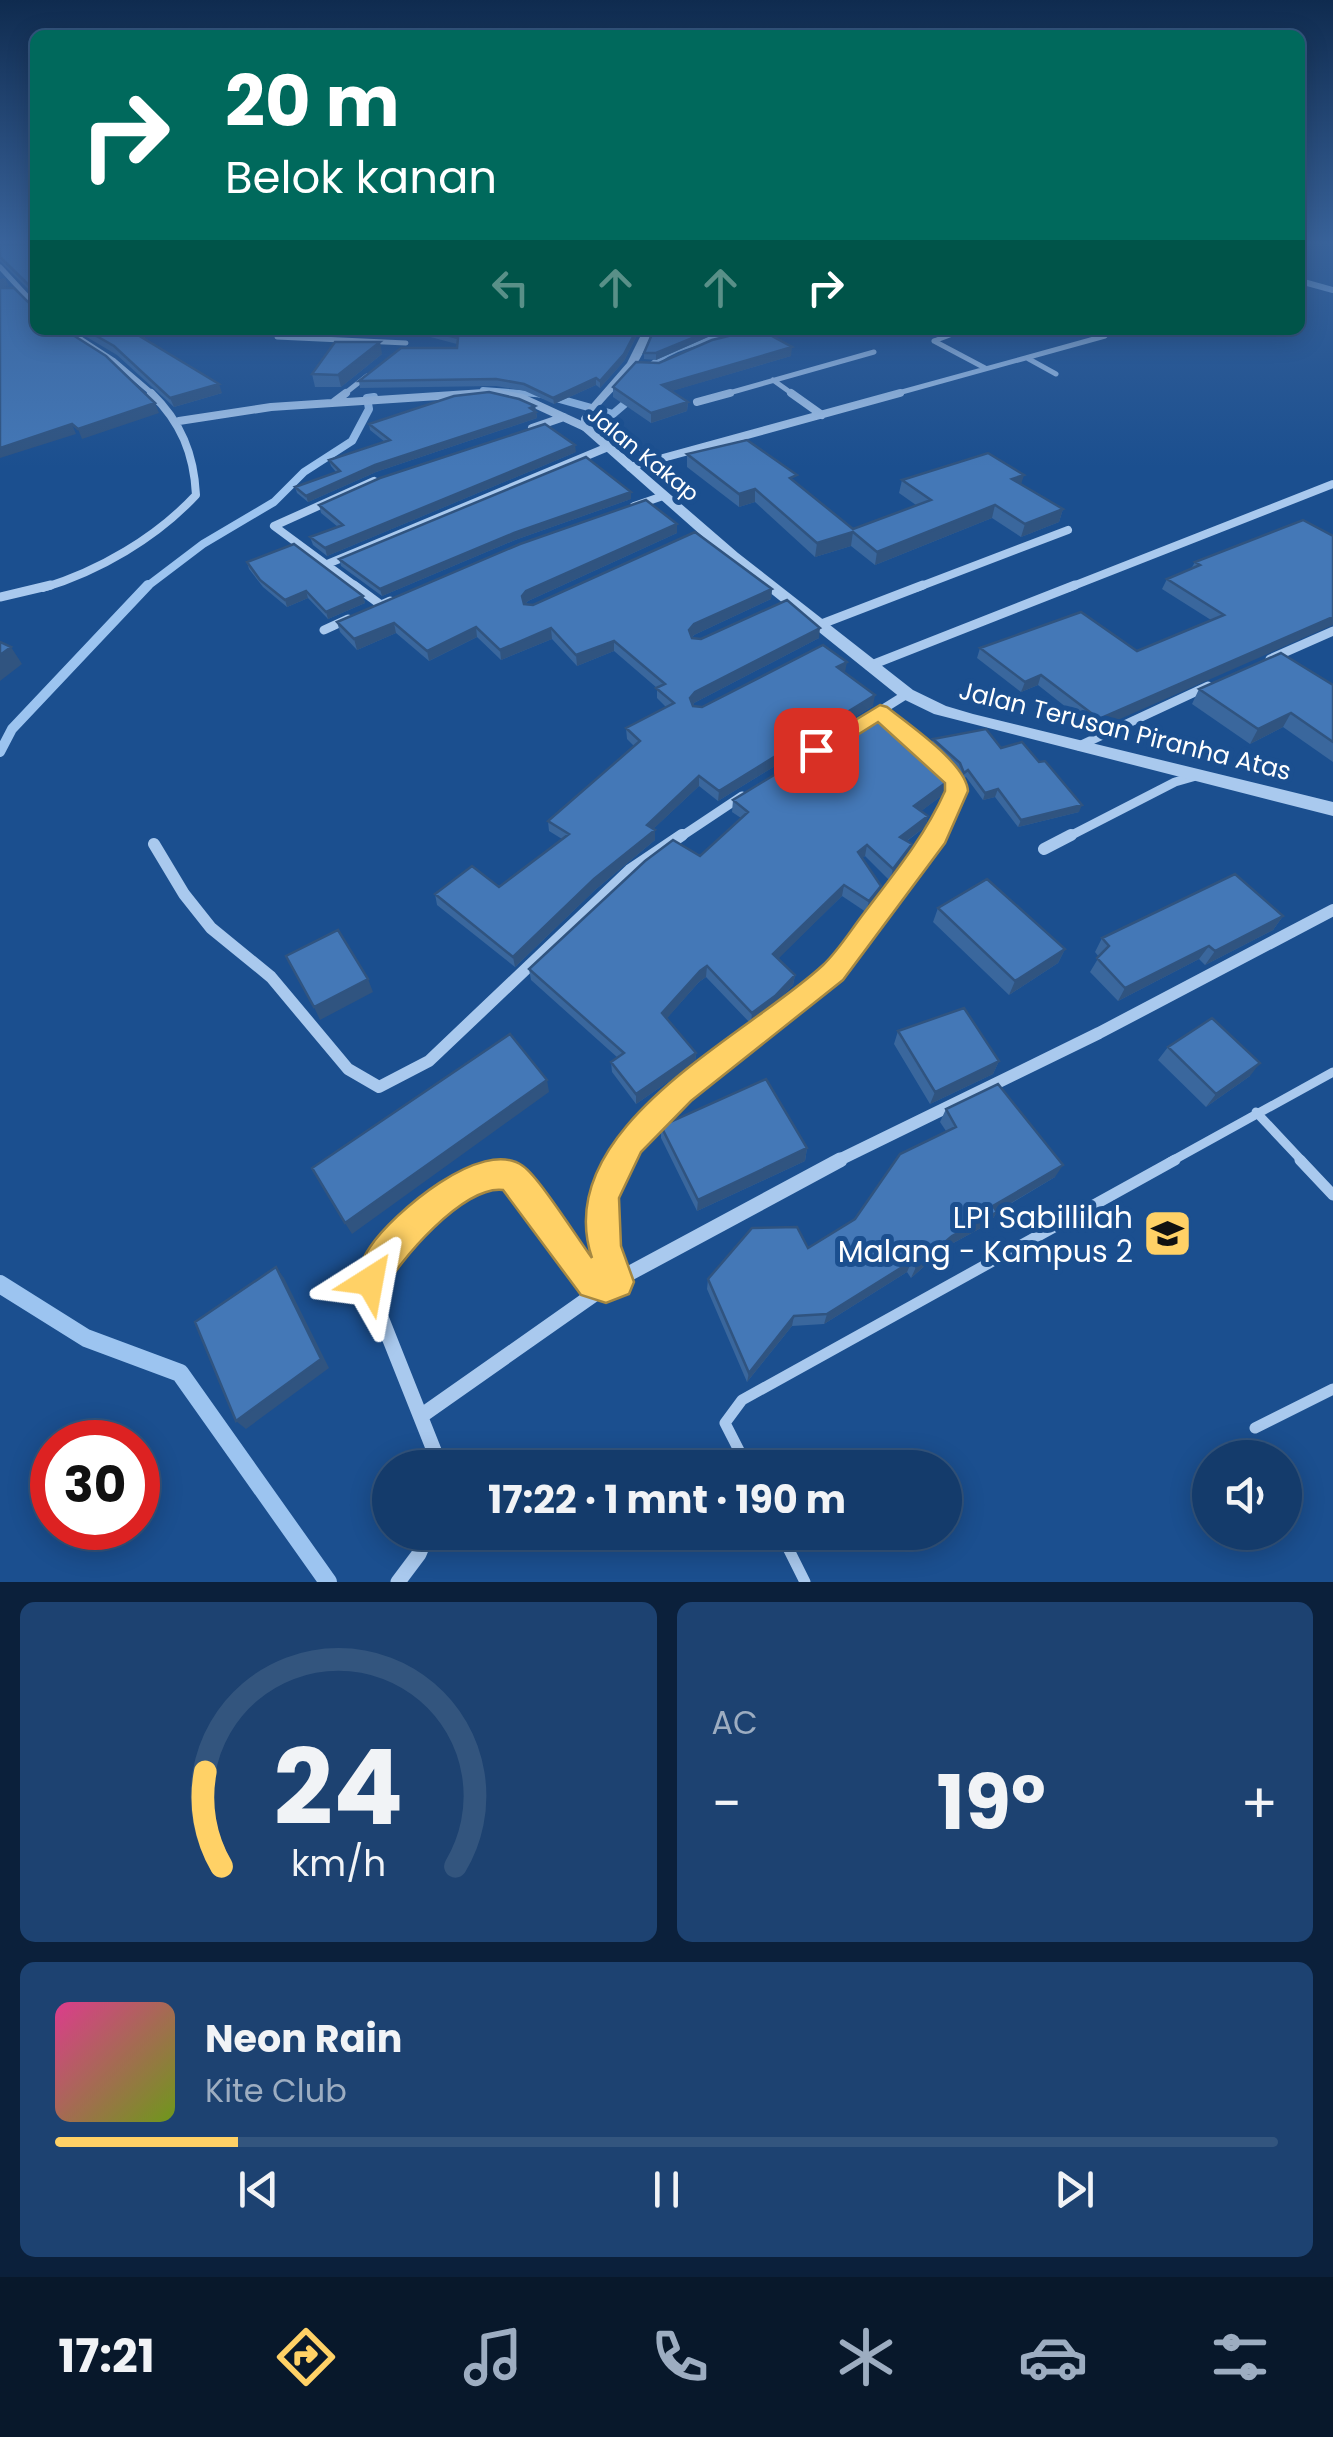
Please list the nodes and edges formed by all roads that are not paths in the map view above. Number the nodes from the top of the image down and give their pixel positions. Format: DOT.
graph roads {
  1 [pos="74,335"];
  2 [pos="411,335"];
  3 [pos="643,335"];
  4 [pos="948,335"];
  5 [pos="1105,336"];
  6 [pos="277,338"];
  7 [pos="406,344"];
  8 [pos="397,351"];
  9 [pos="874,352"];
  10 [pos="1027,358"];
  11 [pos="986,369"];
  12 [pos="374,370"];
  13 [pos="1056,374"];
  14 [pos="773,380"];
  15 [pos="696,402"];
  16 [pos="333,403"];
  17 [pos="822,415"];
  18 [pos="564,418"];
  19 [pos="586,419"];
  20 [pos="179,421"];
  21 [pos="516,434"];
  22 [pos="608,447"];
  23 [pos="630,467"];
  24 [pos="380,479"];
  25 [pos="1333,484"];
  26 [pos="663,496"];
  27 [pos="627,509"];
  28 [pos="703,530"];
  29 [pos="1068,530"];
  30 [pos="686,538"];
  31 [pos="325,565"];
  32 [pos="0,597"];
  33 [pos="398,598"];
  34 [pos="788,600"];
  35 [pos="380,605"];
  36 [pos="773,607"];
  37 [pos="366,611"];
  38 [pos="352,618"];
  39 [pos="818,624"];
  40 [pos="324,630"];
  41 [pos="1333,631"];
  42 [pos="836,639"];
  43 [pos="818,648"];
  44 [pos="1258,664"];
  45 [pos="868,666"];
  46 [pos="1224,679"];
  47 [pos="907,694"];
  48 [pos="880,712"];
  49 [pos="848,731"];
  50 [pos="1079,746"];
  51 [pos="1197,776"];
  52 [pos="756,788"];
  53 [pos="1333,809"];
  54 [pos="154,844"];
  55 [pos="1044,849"];
  56 [pos="1333,910"];
  57 [pos="1333,1072"];
  58 [pos="1256,1112"];
  59 [pos="1333,1195"];
  60 [pos="611,1284"];
  61 [pos="1333,1388"];
  62 [pos="421,1416"];
  63 [pos="1255,1428"];
  64 [pos="435,1450"];
  65 [pos="739,1450"];
  66 [pos="421,1550"];
  67 [pos="789,1550"];
  68 [pos="398,1582"];
  69 [pos="805,1582"];
  1 -- 20 [label="street"];
  2 -- 7 [label="street"];
  3 -- 19 [label="street"];
  4 -- 11 [label="street"];
  5 -- 10 [label="street"];
  6 -- 7 [label="street"];
  7 -- 8 [label="street"];
  9 -- 14 [label="street"];
  10 -- 11 [label="street"];
  10 -- 13 [label="street"];
  11 -- 17 [label="street"];
  12 -- 16 [label="street"];
  14 -- 15 [label="street"];
  14 -- 17 [label="street"];
  16 -- 18 [label="street, Jalan Kakap"];
  16 -- 20 [label="street, Jalan Kakap"];
  17 -- 23 [label="street"];
  18 -- 19 [label="street, Jalan Kakap"];
  18 -- 21 [label="street"];
  19 -- 22 [label="street, Jalan Kakap"];
  20 -- 32 [label="street"];
  22 -- 23 [label="street, Jalan Kakap"];
  22 -- 31 [label="street"];
  23 -- 26 [label="street, Jalan Kakap"];
  24 -- 31 [label="street"];
  25 -- 45 [label="street"];
  26 -- 27 [label="street"];
  26 -- 28 [label="street, Jalan Kakap"];
  28 -- 30 [label="street"];
  28 -- 34 [label="street, Jalan Kakap"];
  29 -- 39 [label="street"];
  31 -- 35 [label="street"];
  33 -- 35 [label="street"];
  34 -- 36 [label="street"];
  34 -- 39 [label="street, Jalan Kakap"];
  35 -- 37 [label="street"];
  38 -- 40 [label="street"];
  39 -- 42 [label="street, Jalan Kakap"];
  41 -- 44 [label="street"];
  42 -- 43 [label="street"];
  42 -- 45 [label="street, Jalan Kakap"];
  45 -- 47 [label="street, Jalan Kakap"];
  46 -- 50 [label="street"];
  47 -- 48 [label="street"];
  47 -- 50 [label="street, Jalan Terusan Piranha Atas"];
  48 -- 49 [label="street"];
  48 -- 60 [label="street"];
  50 -- 51 [label="street, Jalan Terusan Piranha Atas"];
  51 -- 53 [label="street, Jalan Terusan Piranha Atas"];
  51 -- 55 [label="street"];
  52 -- 54 [label="street"];
  56 -- 60 [label="street"];
  57 -- 58 [label="lane"];
  58 -- 59 [label="lane"];
  58 -- 65 [label="lane"];
  60 -- 62 [label="street"];
  60 -- 62 [label="street"];
  61 -- 63 [label="lane"];
  62 -- 64 [label="street"];
  66 -- 68 [label="street"];
  67 -- 69 [label="lane"];
}
